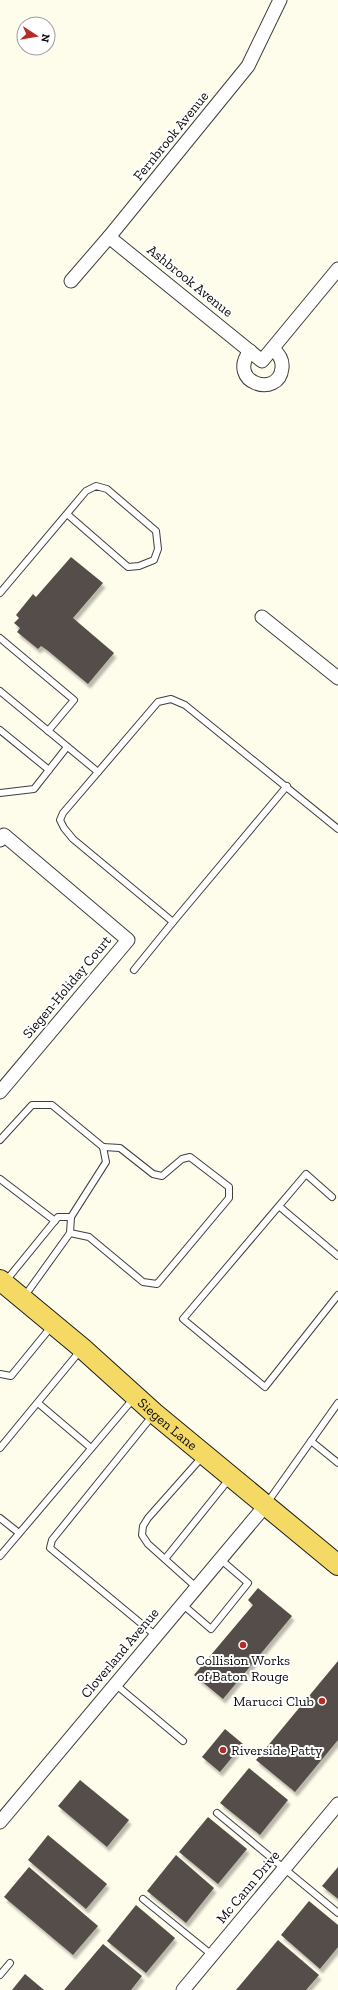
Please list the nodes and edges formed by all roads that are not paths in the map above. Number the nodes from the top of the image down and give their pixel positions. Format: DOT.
graph roads {
  1 [pos="280,0"];
  2 [pos="109,237"];
  3 [pos="338,269"];
  4 [pos="71,281"];
  5 [pos="273,349"];
  6 [pos="250,351"];
  7 [pos="67,514"];
  8 [pos="0,593"];
  9 [pos="262,617"];
  10 [pos="0,638"];
  11 [pos="338,678"];
  12 [pos="0,690"];
  13 [pos="0,730"];
  14 [pos="48,731"];
  15 [pos="68,747"];
  16 [pos="49,770"];
  17 [pos="98,772"];
  18 [pos="286,786"];
  19 [pos="0,793"];
  20 [pos="338,829"];
  21 [pos="0,840"];
  22 [pos="173,922"];
  23 [pos="134,970"];
  24 [pos="0,1092"];
  25 [pos="0,1140"];
  26 [pos="103,1147"];
  27 [pos="0,1179"];
  28 [pos="332,1197"];
  29 [pos="280,1207"];
  30 [pos="71,1217"];
  31 [pos="55,1221"];
  32 [pos="70,1233"];
  33 [pos="338,1256"];
  34 [pos="2,1281"];
  35 [pos="338,1295"];
  36 [pos="23,1298"];
  37 [pos="53,1324"];
  38 [pos="82,1348"];
  39 [pos="0,1374"];
  40 [pos="135,1397"];
  41 [pos="38,1403"];
  42 [pos="338,1403"];
  43 [pos="154,1413"];
  44 [pos="311,1441"];
  45 [pos="0,1448"];
  46 [pos="91,1448"];
  47 [pos="205,1455"];
  48 [pos="338,1463"];
  49 [pos="231,1477"];
  50 [pos="265,1506"];
  51 [pos="0,1518"];
  52 [pos="19,1533"];
  53 [pos="0,1556"];
  54 [pos="165,1559"];
  55 [pos="220,1559"];
  56 [pos="338,1565"];
  57 [pos="196,1587"];
  58 [pos="182,1604"];
  59 [pos="155,1635"];
  60 [pos="115,1684"];
  61 [pos="183,1741"];
  62 [pos="338,1804"];
  63 [pos="217,1813"];
  64 [pos="0,1822"];
  65 [pos="284,1868"];
  66 [pos="143,1899"];
  67 [pos="338,1913"];
  68 [pos="212,1955"];
  69 [pos="10,1963"];
  70 [pos="0,1975"];
  71 [pos="183,1990"];
  1 -- 2 [label="street, Fernbrook Avenue"];
  2 -- 4 [label="street, Fernbrook Avenue"];
  2 -- 6 [label="street, Ashbrook Avenue"];
  3 -- 5 [label="street"];
  5 -- 6 [label="street, Ashbrook Avenue"];
  5 -- 6 [label="street"];
  7 -- 7 [label="lane"];
  7 -- 8 [label="lane"];
  9 -- 11 [label="street"];
  10 -- 14 [label="lane"];
  12 -- 14 [label="lane"];
  13 -- 16 [label="lane"];
  14 -- 15 [label="lane"];
  15 -- 16 [label="lane"];
  15 -- 17 [label="lane"];
  16 -- 19 [label="lane"];
  17 -- 18 [label="lane"];
  17 -- 22 [label="lane"];
  18 -- 20 [label="lane"];
  18 -- 22 [label="lane"];
  21 -- 24 [label="street, Siegen-Holiday Court"];
  22 -- 23 [label="lane"];
  25 -- 26 [label="lane"];
  26 -- 30 [label="lane"];
  26 -- 32 [label="lane"];
  27 -- 31 [label="lane"];
  28 -- 29 [label="lane"];
  29 -- 33 [label="lane"];
  29 -- 35 [label="lane"];
  30 -- 31 [label="lane"];
  30 -- 32 [label="lane"];
  31 -- 34 [label="lane"];
  32 -- 36 [label="lane"];
  34 -- 36 [label="main road, Siegen Lane"];
  36 -- 37 [label="main road, Siegen Lane"];
  37 -- 38 [label="main road, Siegen Lane"];
  37 -- 39 [label="lane"];
  38 -- 40 [label="main road, Siegen Lane"];
  38 -- 41 [label="lane"];
  40 -- 43 [label="main road, Siegen Lane"];
  40 -- 46 [label="lane"];
  41 -- 45 [label="lane"];
  41 -- 46 [label="lane"];
  42 -- 44 [label="lane"];
  43 -- 47 [label="main road, Siegen Lane"];
  43 -- 59 [label="lane"];
  44 -- 48 [label="lane"];
  44 -- 50 [label="lane"];
  46 -- 52 [label="lane"];
  47 -- 49 [label="main road, Siegen Lane"];
  47 -- 54 [label="lane"];
  49 -- 50 [label="main road, Siegen Lane"];
  49 -- 54 [label="lane"];
  50 -- 55 [label="street, Cloverland Avenue"];
  50 -- 56 [label="main road, Siegen Lane"];
  51 -- 52 [label="lane"];
  52 -- 53 [label="lane"];
  54 -- 57 [label="lane"];
  55 -- 57 [label="street, Cloverland Avenue"];
  55 -- 58 [label="lane"];
  57 -- 58 [label="street, Cloverland Avenue"];
  58 -- 59 [label="street, Cloverland Avenue"];
  59 -- 60 [label="street, Cloverland Avenue"];
  60 -- 61 [label="lane"];
  60 -- 64 [label="street, Cloverland Avenue"];
  62 -- 65 [label="street, Mc Cann Drive"];
  63 -- 65 [label="lane"];
  65 -- 67 [label="lane"];
  65 -- 68 [label="street, Mc Cann Drive"];
  66 -- 68 [label="lane"];
  68 -- 71 [label="street, Mc Cann Drive"];
  69 -- 70 [label="lane"];
}
